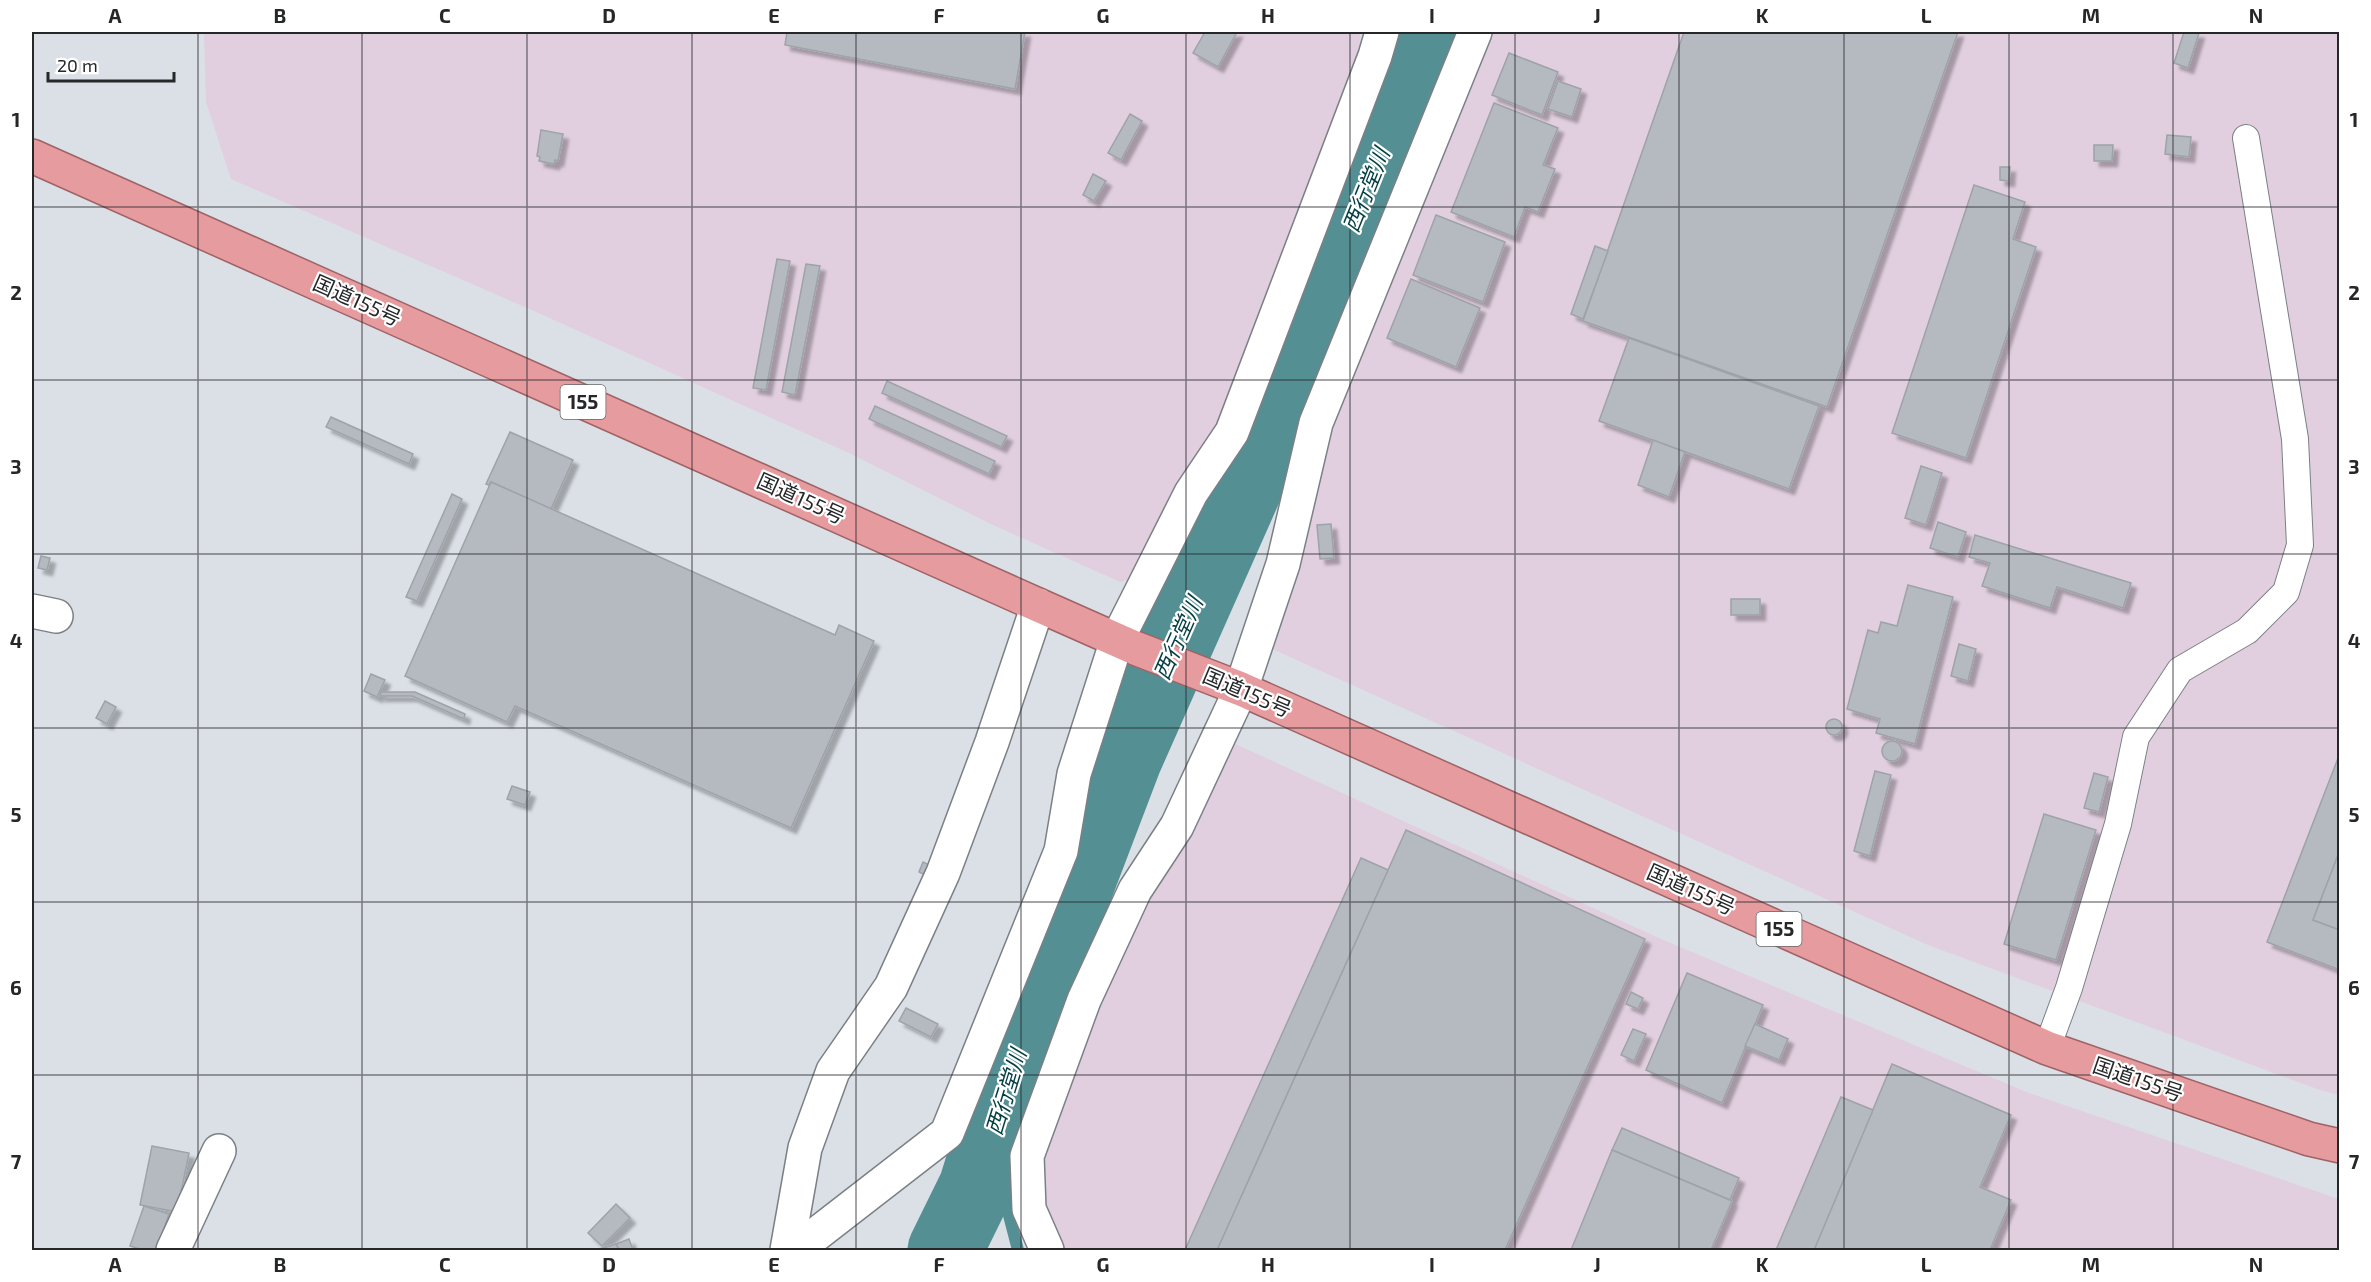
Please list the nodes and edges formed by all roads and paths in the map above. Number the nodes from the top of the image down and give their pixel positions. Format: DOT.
graph roads {
  1 [pos="1382,32"];
  2 [pos="1475,32"];
  3 [pos="2246,138"];
  4 [pos="32,156"];
  5 [pos="1038,605"];
  6 [pos="1126,644"];
  7 [pos="1235,686"];
  8 [pos="2047,1048"];
  9 [pos="2340,1146"];
  10 [pos="219,1151"];
  11 [pos="173,1251"];
  12 [pos="788,1251"];
  13 [pos="796,1251"];
  14 [pos="1047,1251"];
  1 -- 6 [label="street"];
  2 -- 7 [label="street"];
  3 -- 8 [label="lane"];
  4 -- 5 [label="highway, 国道155号 / 155"];
  5 -- 6 [label="highway, 国道155号 / 155"];
  5 -- 12 [label="street"];
  6 -- 7 [label="highway, 国道155号 / 155"];
  6 -- 13 [label="street"];
  7 -- 8 [label="highway, 国道155号 / 155"];
  7 -- 14 [label="street"];
  8 -- 9 [label="highway, 国道155号 / 155"];
  10 -- 11 [label="street"];
}
